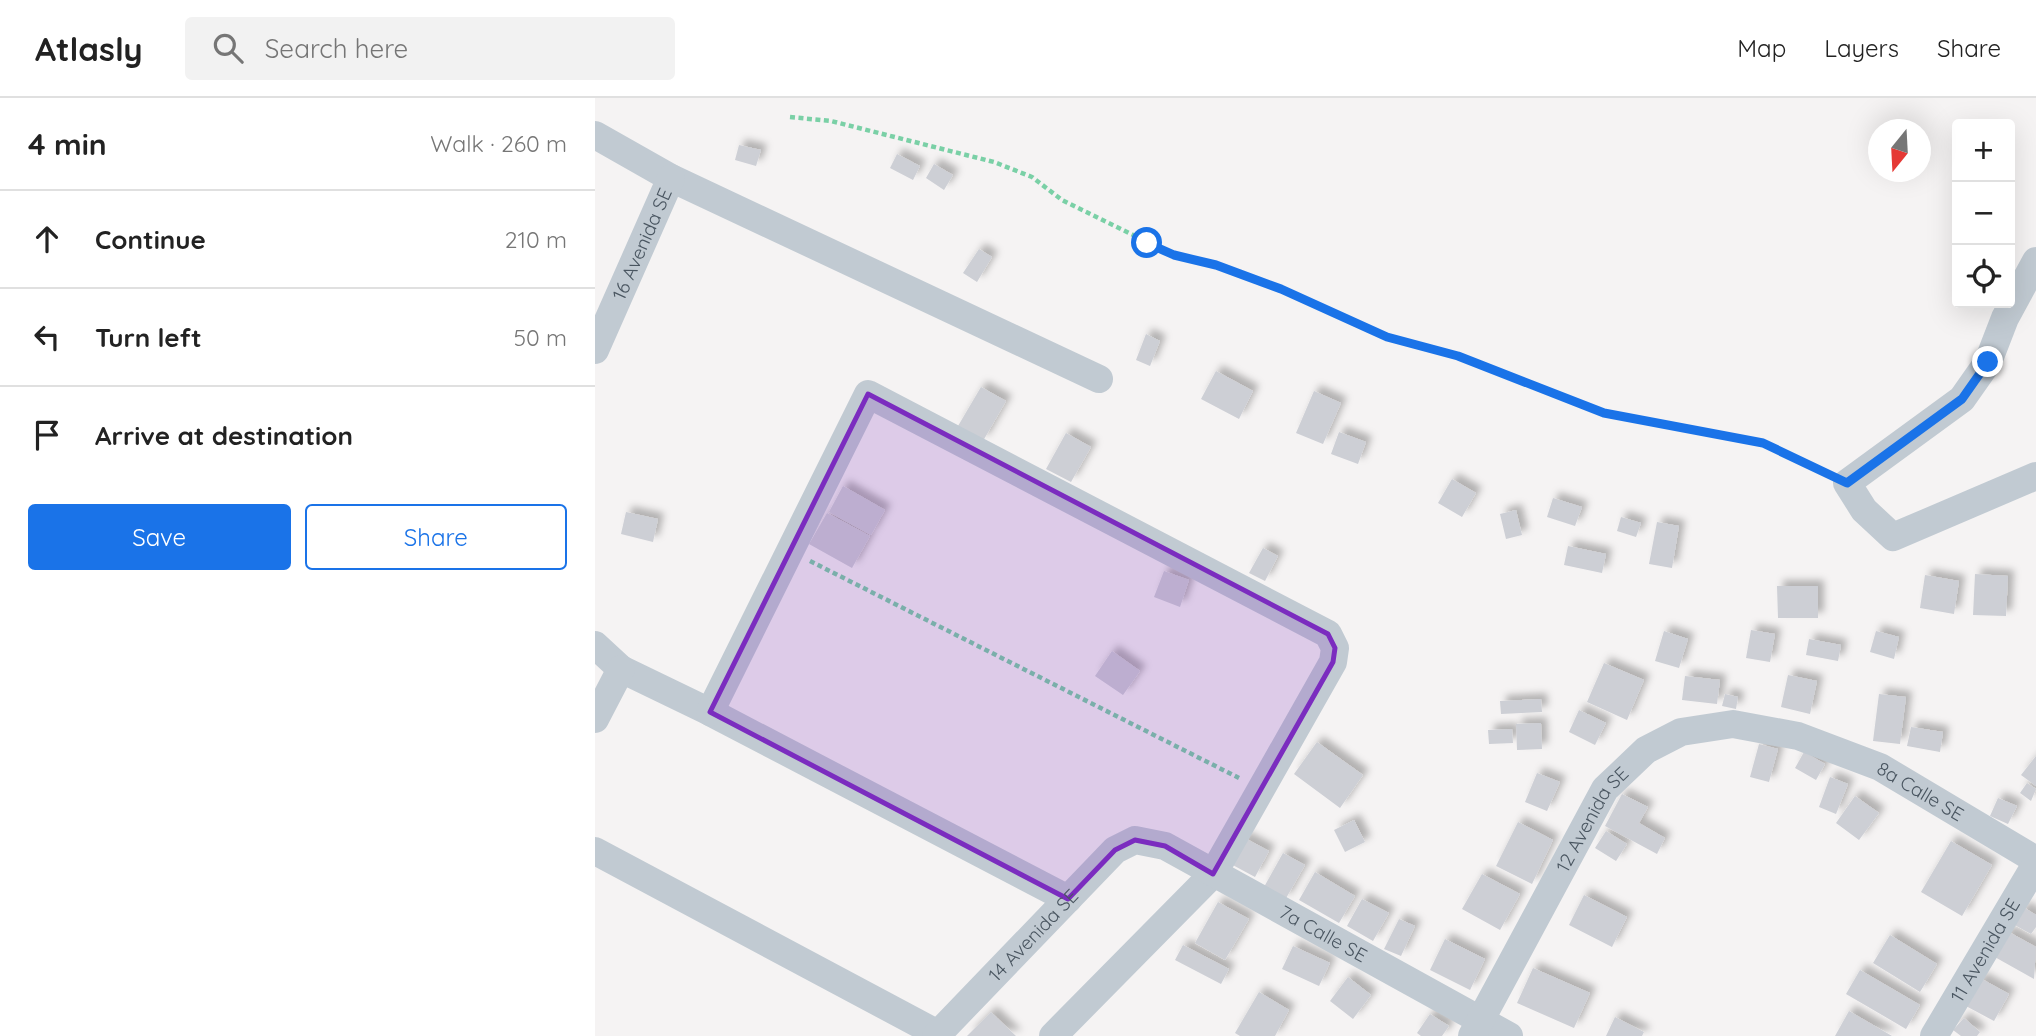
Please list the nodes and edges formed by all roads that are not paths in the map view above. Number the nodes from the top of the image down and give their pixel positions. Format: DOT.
graph roads {
  1 [pos="595,135"];
  2 [pos="671,178"];
  3 [pos="2036,261"];
  4 [pos="595,350"];
  5 [pos="1099,379"];
  6 [pos="2036,476"];
  7 [pos="595,645"];
  8 [pos="621,669"];
  9 [pos="710,712"];
  10 [pos="595,719"];
  11 [pos="1798,736"];
  12 [pos="1135,839"];
  13 [pos="595,851"];
  14 [pos="2036,862"];
  15 [pos="1213,874"];
  16 [pos="1068,899"];
  17 [pos="1477,1029"];
  18 [pos="937,1035"];
  19 [pos="1053,1036"];
  20 [pos="1509,1036"];
  21 [pos="1934,1036"];
  1 -- 2 [label="street"];
  2 -- 4 [label="street, 16 Avenida SE"];
  2 -- 5 [label="street"];
  3 -- 6 [label="street"];
  7 -- 8 [label="street"];
  8 -- 9 [label="street"];
  8 -- 10 [label="street"];
  9 -- 15 [label="street"];
  9 -- 16 [label="street"];
  11 -- 14 [label="street, 8a Calle SE"];
  11 -- 17 [label="street, 12 Avenida SE"];
  12 -- 15 [label="street, 7a Calle SE"];
  12 -- 16 [label="street, 14 Avenida SE"];
  13 -- 18 [label="street"];
  14 -- 21 [label="street, 11 Avenida SE"];
  15 -- 17 [label="street, 7a Calle SE"];
  15 -- 19 [label="street"];
  16 -- 18 [label="street, 14 Avenida SE"];
  17 -- 20 [label="street, 7a Calle SE"];
}
